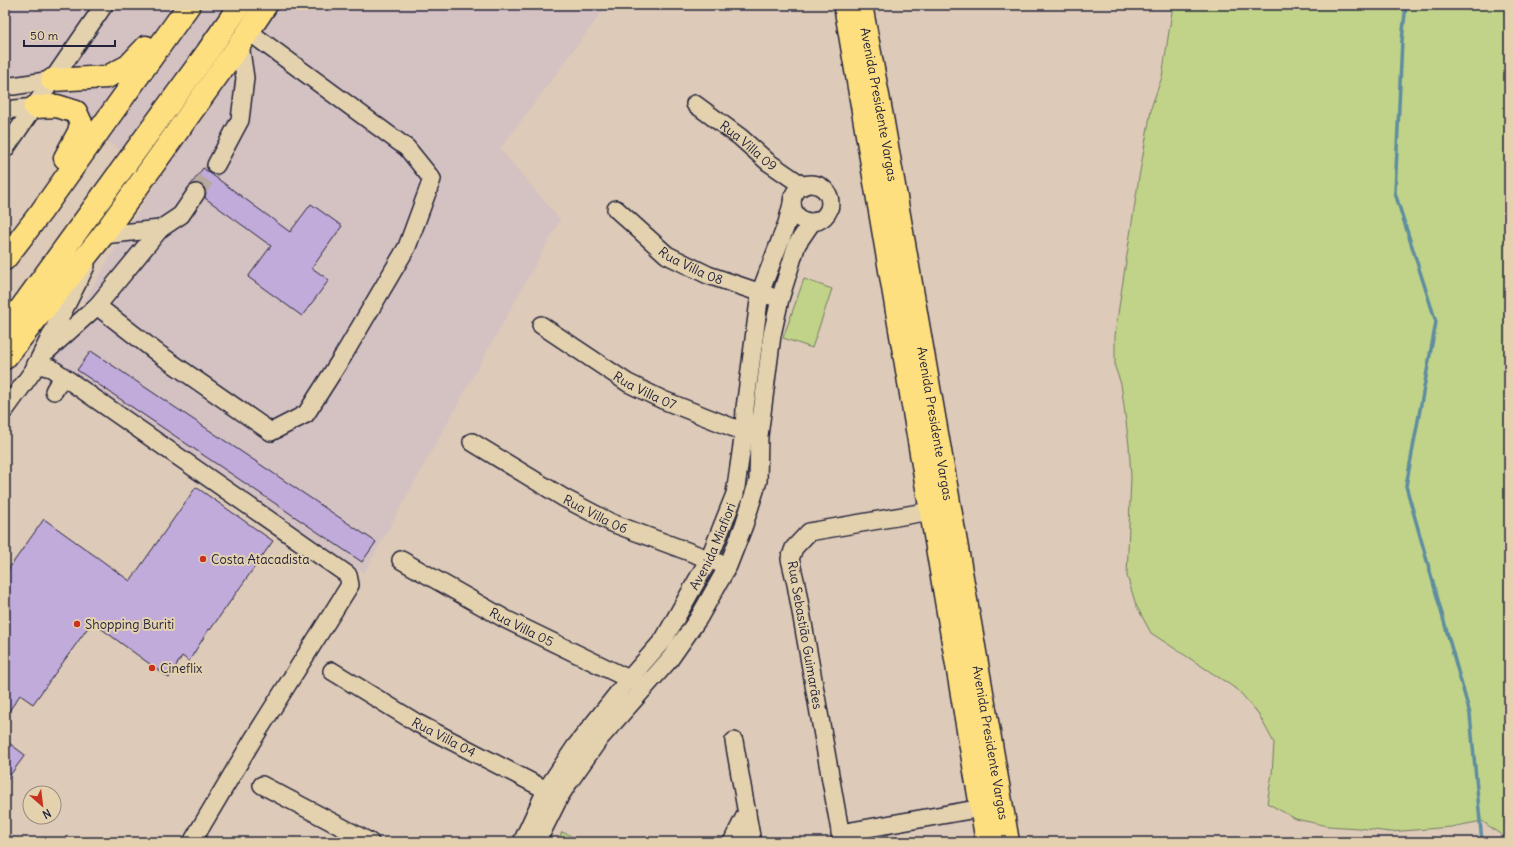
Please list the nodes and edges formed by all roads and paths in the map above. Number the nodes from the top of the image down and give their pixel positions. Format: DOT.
graph roads {
  1 [pos="104,5"];
  2 [pos="176,5"];
  3 [pos="189,5"];
  4 [pos="240,5"];
  5 [pos="266,5"];
  6 [pos="845,5"];
  7 [pos="861,5"];
  8 [pos="244,37"];
  9 [pos="52,80"];
  10 [pos="5,85"];
  11 [pos="695,104"];
  12 [pos="35,107"];
  13 [pos="5,110"];
  14 [pos="5,149"];
  15 [pos="216,165"];
  16 [pos="803,186"];
  17 [pos="196,193"];
  18 [pos="792,204"];
  19 [pos="616,209"];
  20 [pos="812,222"];
  21 [pos="160,229"];
  22 [pos="103,235"];
  23 [pos="5,243"];
  24 [pos="5,259"];
  25 [pos="760,293"];
  26 [pos="780,299"];
  27 [pos="905,302"];
  28 [pos="97,306"];
  29 [pos="541,325"];
  30 [pos="5,330"];
  31 [pos="5,358"];
  32 [pos="35,365"];
  33 [pos="5,410"];
  34 [pos="752,434"];
  35 [pos="472,442"];
  36 [pos="931,511"];
  37 [pos="709,559"];
  38 [pos="401,560"];
  39 [pos="728,566"];
  40 [pos="332,671"];
  41 [pos="629,679"];
  42 [pos="646,687"];
  43 [pos="734,741"];
  44 [pos="262,785"];
  45 [pos="553,793"];
  46 [pos="982,808"];
  47 [pos="747,812"];
  48 [pos="841,837"];
  49 [pos="192,842"];
  50 [pos="370,842"];
  51 [pos="522,842"];
  52 [pos="537,842"];
  53 [pos="732,842"];
  54 [pos="752,842"];
  55 [pos="987,842"];
  56 [pos="1008,842"];
  1 -- 9 [label="street"];
  2 -- 9 [label="main road"];
  3 -- 24 [label="main road"];
  4 -- 30 [label="main road"];
  5 -- 8 [label="main road"];
  6 -- 27 [label="main road, Avenida Presidente Vargas"];
  7 -- 27 [label="main road, Avenida Presidente Vargas"];
  8 -- 15 [label="street"];
  8 -- 22 [label="main road"];
  8 -- 28 [label="street"];
  9 -- 10 [label="street"];
  9 -- 12 [label="street"];
  11 -- 16 [label="street, Rua Villa 09"];
  12 -- 13 [label="street"];
  12 -- 14 [label="street"];
  12 -- 23 [label="main road"];
  16 -- 18 [label="street"];
  16 -- 20 [label="street"];
  17 -- 21 [label="street"];
  18 -- 20 [label="street"];
  18 -- 25 [label="street, Avenida Miafiori"];
  19 -- 25 [label="street, Rua Villa 08"];
  20 -- 26 [label="street, Avenida Miafiori"];
  21 -- 22 [label="street"];
  21 -- 28 [label="street"];
  22 -- 31 [label="main road"];
  22 -- 32 [label="street"];
  25 -- 26 [label="street, Rua Villa 08"];
  25 -- 34 [label="street, Avenida Miafiori"];
  26 -- 34 [label="street, Avenida Miafiori"];
  27 -- 36 [label="main road, Avenida Presidente Vargas"];
  27 -- 56 [label="main road, Avenida Presidente Vargas"];
  28 -- 32 [label="street"];
  29 -- 34 [label="street, Rua Villa 07"];
  32 -- 33 [label="street"];
  32 -- 49 [label="street"];
  34 -- 37 [label="street, Avenida Miafiori"];
  34 -- 39 [label="street, Avenida Miafiori"];
  35 -- 37 [label="street, Rua Villa 06"];
  36 -- 46 [label="main road, Avenida Presidente Vargas"];
  36 -- 48 [label="street, Rua Sebastião Guimarães"];
  37 -- 39 [label="street, Rua Villa 06"];
  37 -- 41 [label="street, Avenida Miafiori"];
  38 -- 41 [label="street, Rua Villa 05"];
  39 -- 42 [label="street, Avenida Miafiori"];
  40 -- 45 [label="street, Rua Villa 04"];
  41 -- 42 [label="street, Rua Villa 05"];
  41 -- 45 [label="street, Avenida Miafiori"];
  42 -- 45 [label="street, Avenida Miafiori"];
  43 -- 47 [label="street"];
  44 -- 50 [label="street"];
  45 -- 51 [label="street, Avenida Miafiori"];
  45 -- 52 [label="street, Avenida Miafiori"];
  46 -- 48 [label="street"];
  46 -- 55 [label="main road, Avenida Presidente Vargas"];
  47 -- 53 [label="street"];
  47 -- 54 [label="street"];
}
